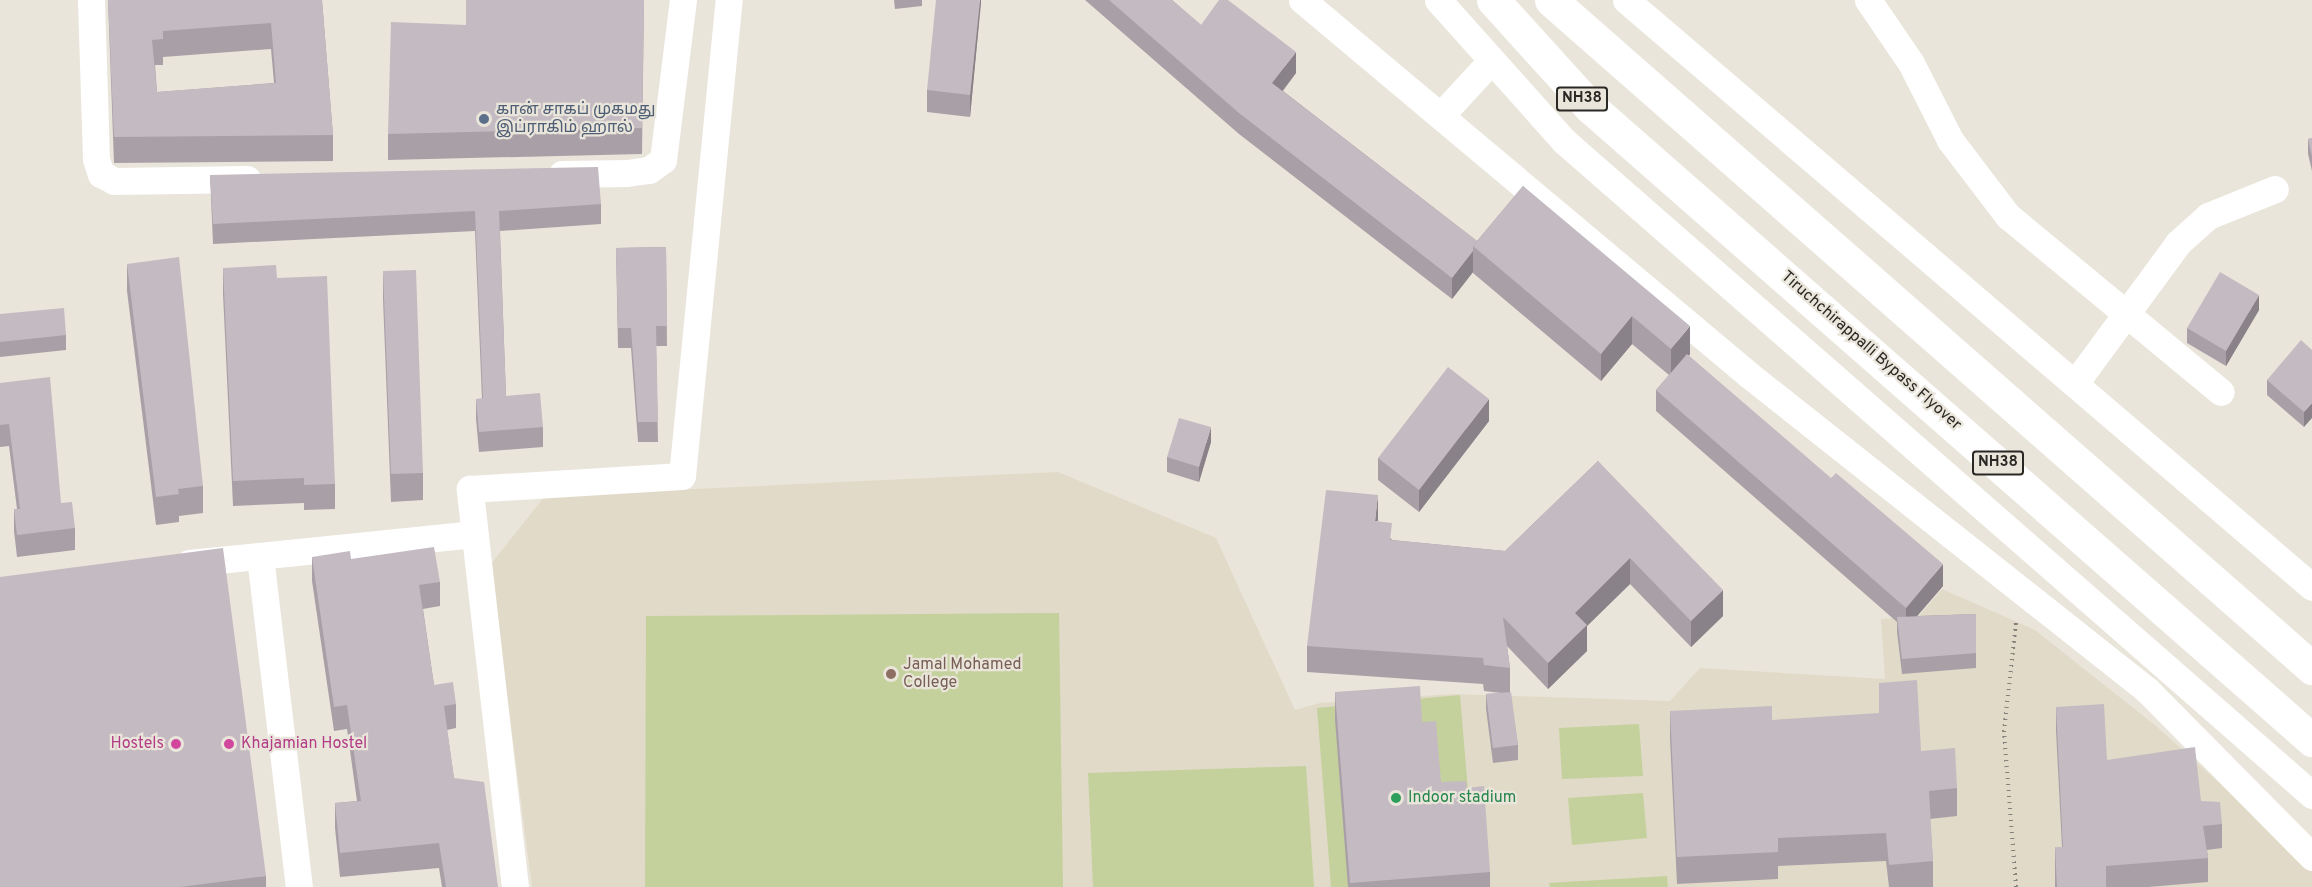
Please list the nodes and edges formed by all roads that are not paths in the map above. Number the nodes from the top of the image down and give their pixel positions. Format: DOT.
graph roads {
  1 [pos="91,0"];
  2 [pos="683,0"];
  3 [pos="729,0"];
  4 [pos="1302,0"];
  5 [pos="1438,0"];
  6 [pos="1492,0"];
  7 [pos="1551,0"];
  8 [pos="1626,0"];
  9 [pos="1868,0"];
  10 [pos="1490,62"];
  11 [pos="1441,115"];
  12 [pos="533,175"];
  13 [pos="275,179"];
  14 [pos="2275,189"];
  15 [pos="2128,318"];
  16 [pos="2076,382"];
  17 [pos="2221,392"];
  18 [pos="475,534"];
  19 [pos="260,556"];
  20 [pos="165,565"];
  21 [pos="2312,587"];
  22 [pos="2312,668"];
  23 [pos="2312,740"];
  24 [pos="2312,795"];
  25 [pos="2312,857"];
  26 [pos="299,887"];
  27 [pos="515,887"];
  1 -- 13 [label="street"];
  2 -- 12 [label="street"];
  3 -- 18 [label="street"];
  4 -- 11 [label="street"];
  5 -- 10 [label="street"];
  6 -- 23 [label="highway, Tiruchchirappalli Bypass Flyover / NH38"];
  7 -- 22 [label="highway, NH38"];
  8 -- 16 [label="street"];
  9 -- 15 [label="street"];
  10 -- 11 [label="street"];
  10 -- 24 [label="street"];
  11 -- 25 [label="street"];
  14 -- 15 [label="street"];
  15 -- 16 [label="street"];
  15 -- 17 [label="street"];
  16 -- 21 [label="street"];
  18 -- 19 [label="street"];
  18 -- 27 [label="street"];
  19 -- 20 [label="street"];
  19 -- 26 [label="street"];
}
